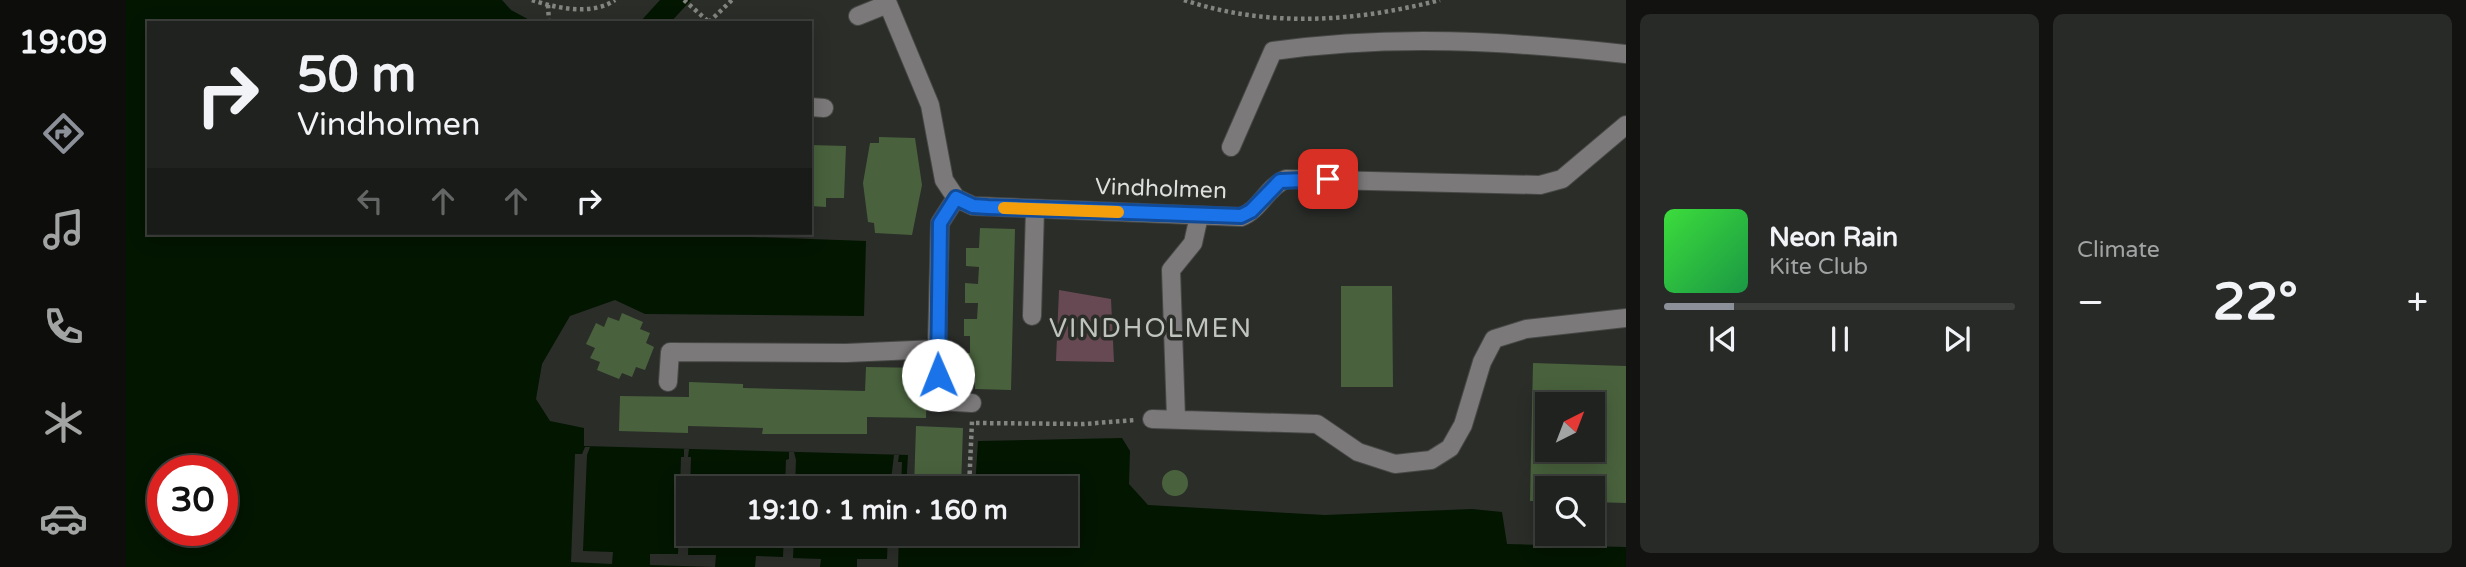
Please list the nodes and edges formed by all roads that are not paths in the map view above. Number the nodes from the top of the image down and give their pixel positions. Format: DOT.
graph roads {
  1 [pos="858,16"];
  2 [pos="1626,54"];
  3 [pos="1626,125"];
  4 [pos="1231,147"];
  5 [pos="956,198"];
  6 [pos="1035,209"];
  7 [pos="1199,216"];
  8 [pos="1032,316"];
  9 [pos="1626,318"];
  10 [pos="937,349"];
  11 [pos="668,382"];
  12 [pos="972,403"];
  13 [pos="1176,418"];
  14 [pos="1152,419"];
  1 -- 5 [label="street"];
  2 -- 4 [label="street"];
  3 -- 7 [label="street, Vindholmen"];
  5 -- 6 [label="street, Vindholmen"];
  5 -- 10 [label="street"];
  6 -- 7 [label="street, Vindholmen"];
  6 -- 8 [label="street"];
  7 -- 13 [label="street"];
  9 -- 13 [label="street"];
  10 -- 11 [label="street"];
  10 -- 12 [label="street"];
  13 -- 14 [label="street"];
}
